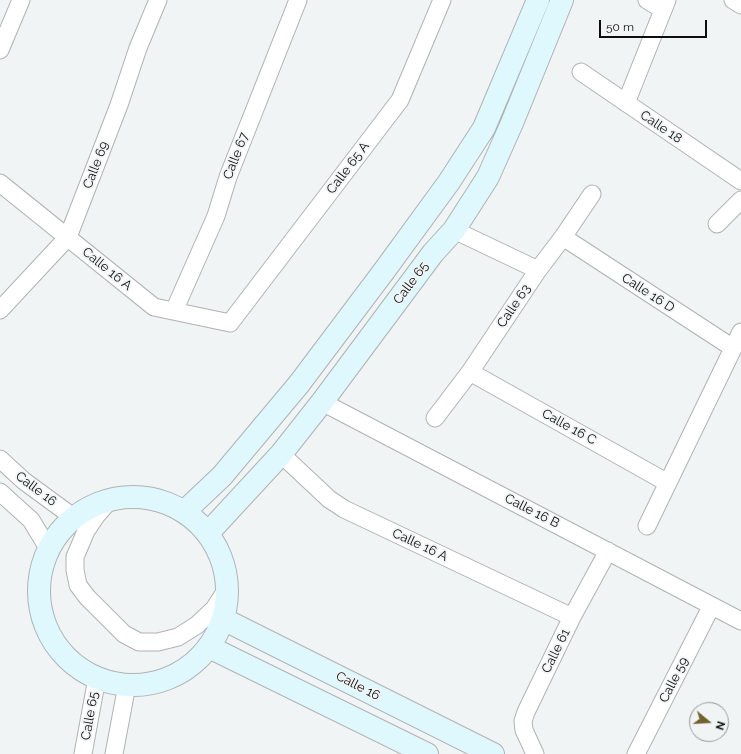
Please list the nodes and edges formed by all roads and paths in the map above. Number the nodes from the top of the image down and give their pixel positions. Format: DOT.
graph roads {
  1 [pos="21,0"];
  2 [pos="158,0"];
  3 [pos="298,0"];
  4 [pos="538,0"];
  5 [pos="562,0"];
  6 [pos="647,0"];
  7 [pos="733,0"];
  8 [pos="438,1"];
  9 [pos="665,5"];
  10 [pos="741,5"];
  11 [pos="0,50"];
  12 [pos="581,72"];
  13 [pos="626,103"];
  14 [pos="741,181"];
  15 [pos="0,183"];
  16 [pos="592,194"];
  17 [pos="741,200"];
  18 [pos="716,224"];
  19 [pos="454,230"];
  20 [pos="68,237"];
  21 [pos="562,237"];
  22 [pos="538,270"];
  23 [pos="384,271"];
  24 [pos="407,289"];
  25 [pos="0,310"];
  26 [pos="174,311"];
  27 [pos="230,323"];
  28 [pos="741,332"];
  29 [pos="733,348"];
  30 [pos="470,372"];
  31 [pos="322,402"];
  32 [pos="435,418"];
  33 [pos="281,454"];
  34 [pos="0,459"];
  35 [pos="668,483"];
  36 [pos="0,492"];
  37 [pos="111,499"];
  38 [pos="184,511"];
  39 [pos="73,517"];
  40 [pos="648,526"];
  41 [pos="208,533"];
  42 [pos="48,548"];
  43 [pos="608,551"];
  44 [pos="227,589"];
  45 [pos="711,607"];
  46 [pos="572,617"];
  47 [pos="223,619"];
  48 [pos="741,621"];
  49 [pos="209,647"];
  50 [pos="97,678"];
  51 [pos="126,685"];
  52 [pos="382,699"];
  53 [pos="372,727"];
  54 [pos="83,754"];
  55 [pos="114,754"];
  56 [pos="427,754"];
  57 [pos="493,754"];
  58 [pos="535,754"];
  59 [pos="636,754"];
  1 -- 11 [label="street"];
  2 -- 20 [label="street, Calle 69"];
  3 -- 26 [label="street, Calle 67"];
  4 -- 23 [label="main road"];
  5 -- 19 [label="main road, Calle 65"];
  6 -- 9 [label="street"];
  7 -- 10 [label="street"];
  8 -- 27 [label="street, Calle 65 A"];
  9 -- 13 [label="street"];
  12 -- 13 [label="street, Calle 18"];
  13 -- 14 [label="street, Calle 18"];
  15 -- 20 [label="street, Calle 16 A"];
  16 -- 21 [label="street, Calle 63"];
  17 -- 18 [label="street"];
  19 -- 22 [label="street"];
  19 -- 24 [label="main road, Calle 65"];
  20 -- 25 [label="street, Calle 69"];
  20 -- 26 [label="street, Calle 16 A"];
  21 -- 22 [label="street, Calle 63"];
  21 -- 29 [label="street, Calle 16 D"];
  22 -- 30 [label="street, Calle 63"];
  23 -- 24 [label="main road"];
  23 -- 38 [label="main road"];
  24 -- 31 [label="main road, Calle 65"];
  26 -- 27 [label="street, Calle 16 A"];
  28 -- 29 [label="street"];
  29 -- 35 [label="street"];
  30 -- 32 [label="street, Calle 63"];
  30 -- 35 [label="street, Calle 16 C"];
  31 -- 33 [label="main road, Calle 65"];
  31 -- 43 [label="street, Calle 16 B"];
  33 -- 41 [label="main road, Calle 65"];
  33 -- 46 [label="street, Calle 16 A"];
  34 -- 39 [label="street, Calle 16"];
  35 -- 40 [label="street"];
  36 -- 42 [label="street, Calle 16"];
  37 -- 38 [label="main road"];
  37 -- 39 [label="main road"];
  37 -- 44 [label="street"];
  38 -- 41 [label="main road"];
  39 -- 42 [label="main road"];
  41 -- 44 [label="main road"];
  42 -- 50 [label="main road"];
  43 -- 45 [label="street, Calle 16 B"];
  43 -- 46 [label="street, Calle 61"];
  44 -- 47 [label="main road"];
  45 -- 48 [label="street, Calle 16 B"];
  45 -- 59 [label="street, Calle 59"];
  46 -- 58 [label="street, Calle 61"];
  47 -- 49 [label="main road"];
  47 -- 52 [label="main road, Calle 16"];
  49 -- 51 [label="main road"];
  49 -- 53 [label="main road"];
  50 -- 51 [label="main road"];
  50 -- 54 [label="street, Calle 65"];
  51 -- 55 [label="street"];
  52 -- 53 [label="main road"];
  52 -- 57 [label="main road, Calle 16"];
  53 -- 56 [label="main road"];
}
